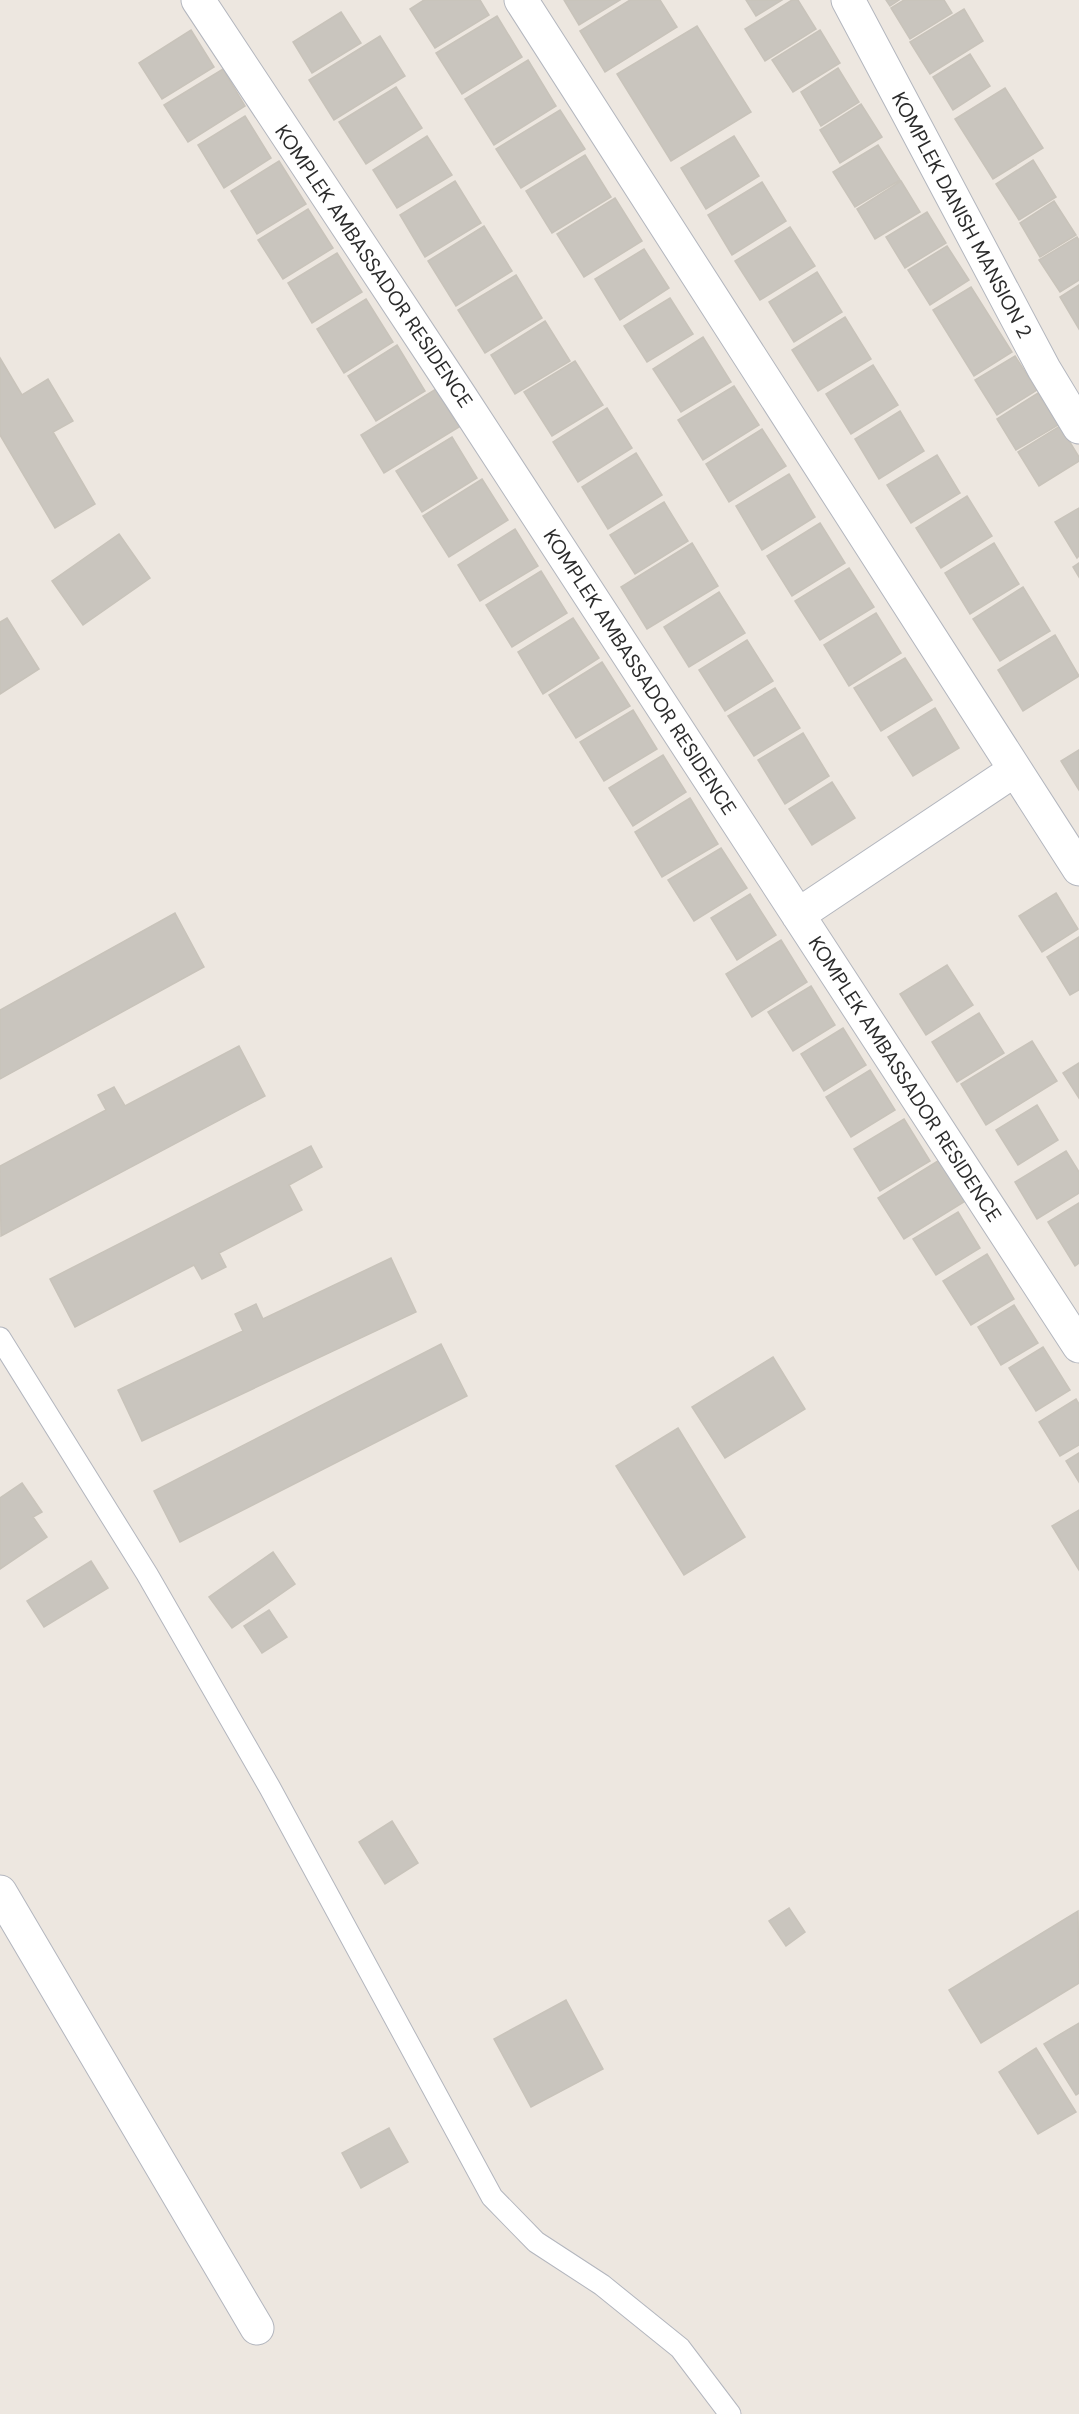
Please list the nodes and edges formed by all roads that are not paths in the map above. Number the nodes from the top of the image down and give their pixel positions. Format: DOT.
graph roads {
  1 [pos="198,0"];
  2 [pos="521,0"];
  3 [pos="848,0"];
  4 [pos="1079,427"];
  5 [pos="1015,770"];
  6 [pos="1079,869"];
  7 [pos="798,915"];
  8 [pos="0,1338"];
  9 [pos="1079,1346"];
  10 [pos="0,1892"];
  11 [pos="257,2328"];
  12 [pos="730,2414"];
  1 -- 7 [label="street, KOMPLEK AMBASSADOR RESIDENCE"];
  2 -- 5 [label="street"];
  3 -- 4 [label="street, KOMPLEK DANISH MANSION 2"];
  5 -- 6 [label="street"];
  5 -- 7 [label="street"];
  7 -- 9 [label="street, KOMPLEK AMBASSADOR RESIDENCE"];
  8 -- 12 [label="lane"];
  10 -- 11 [label="street"];
}
